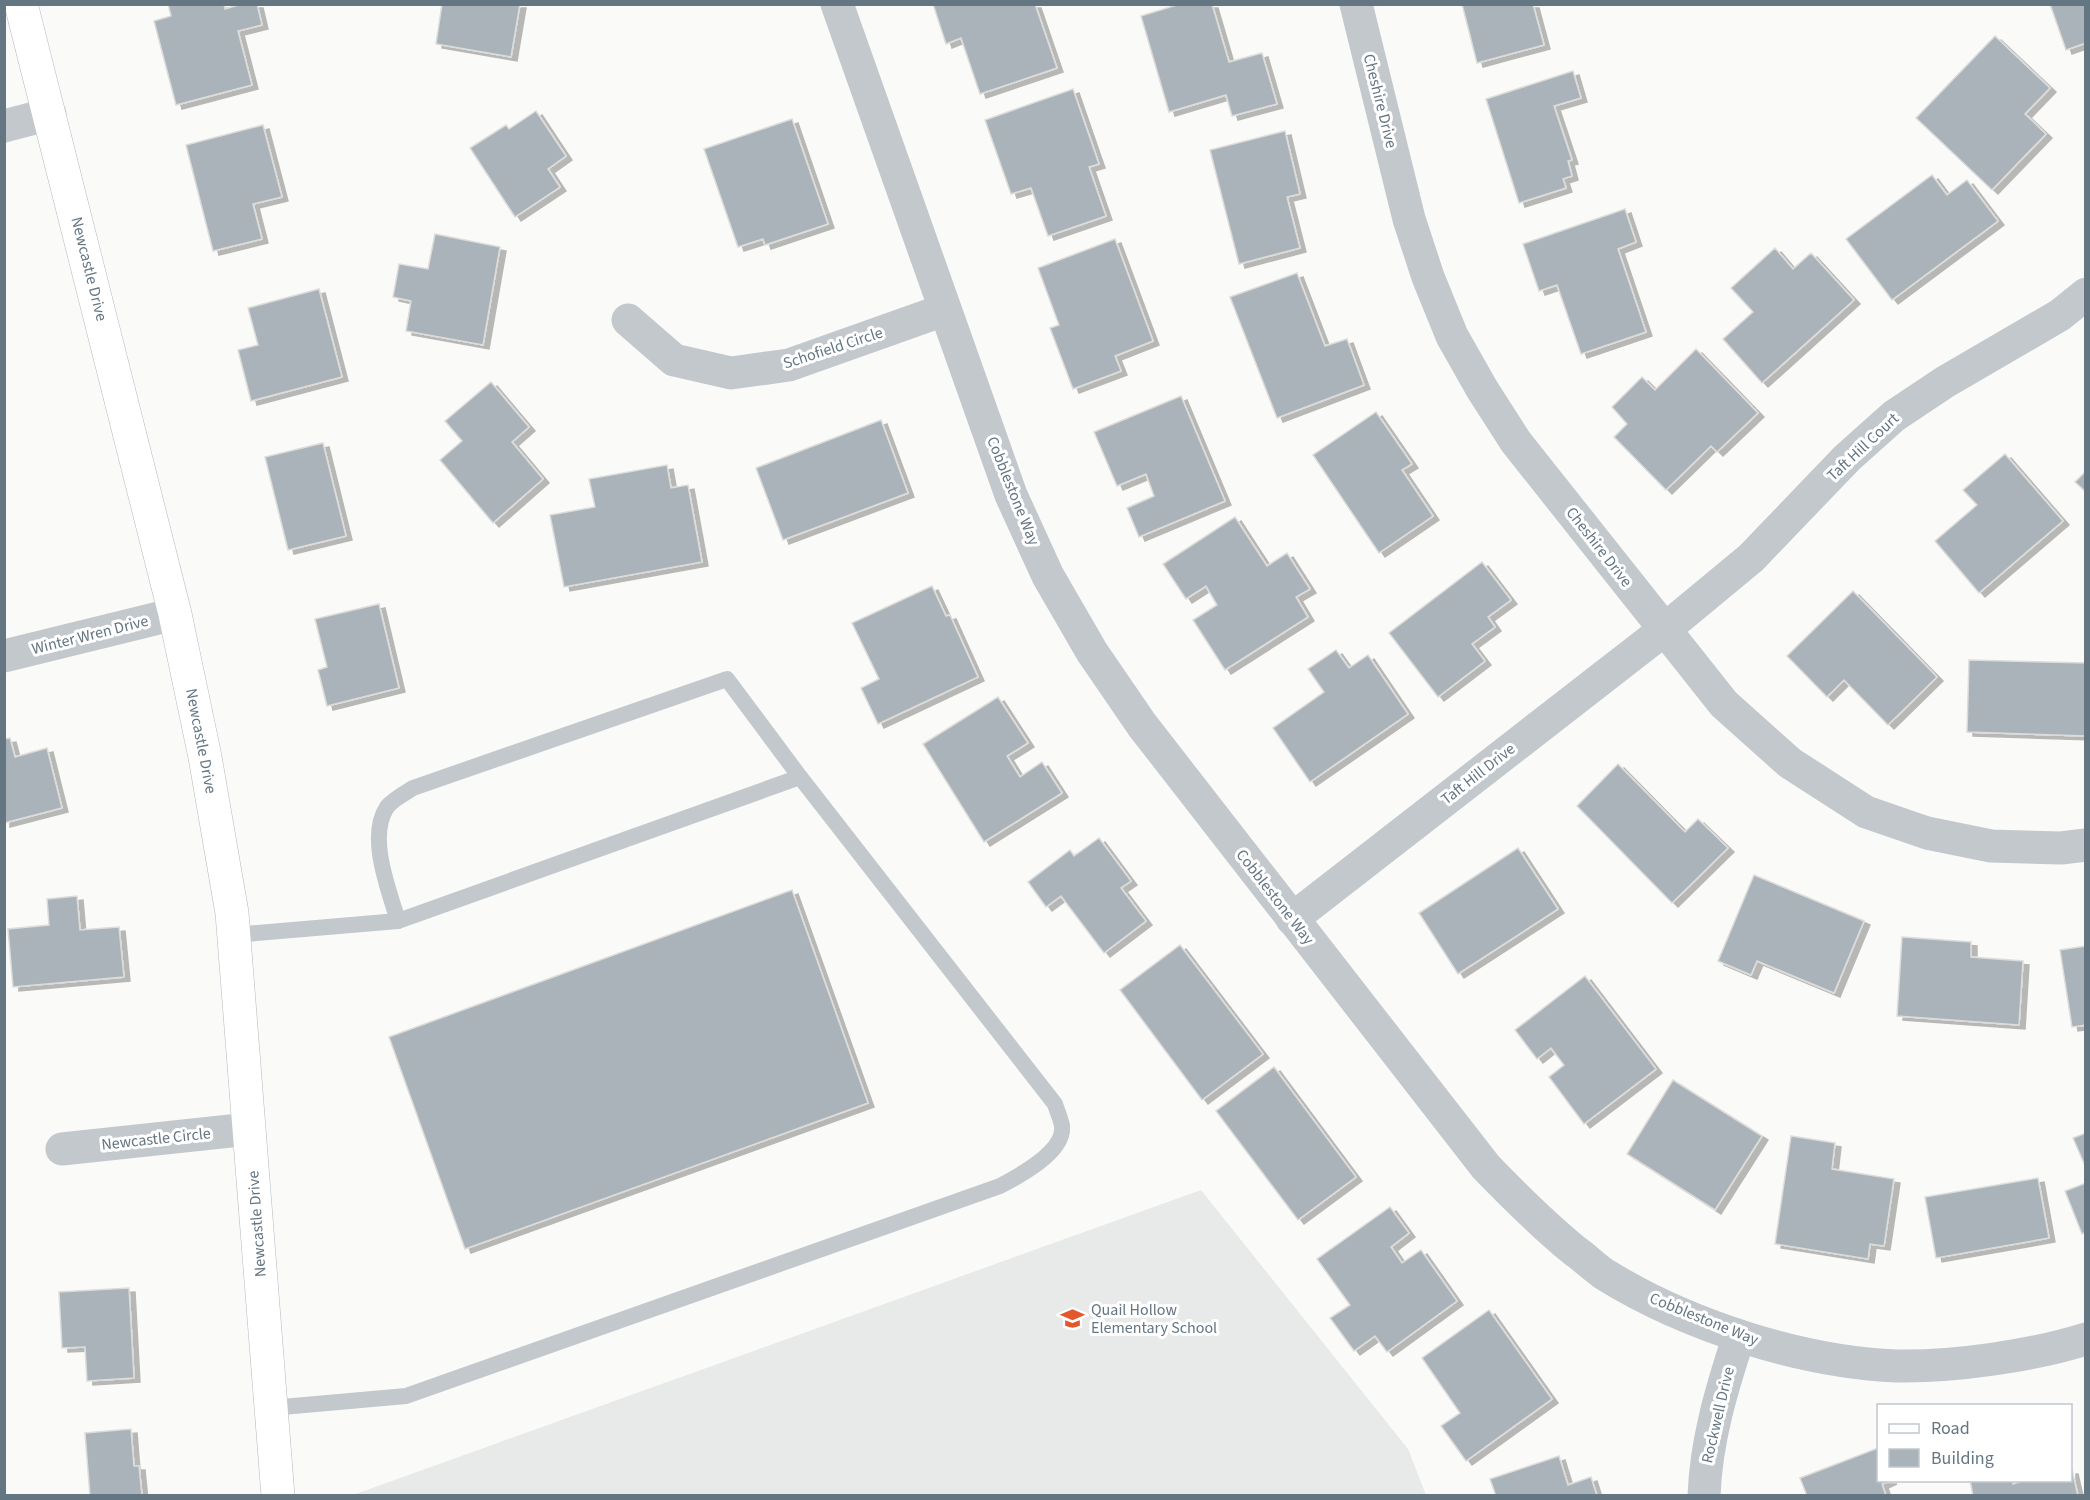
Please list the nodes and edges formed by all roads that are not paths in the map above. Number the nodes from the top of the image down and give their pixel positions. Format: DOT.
graph roads {
  1 [pos="21,4"];
  2 [pos="837,4"];
  3 [pos="1356,4"];
  4 [pos="50,114"];
  5 [pos="4,126"];
  6 [pos="2085,294"];
  7 [pos="944,310"];
  8 [pos="628,320"];
  9 [pos="174,614"];
  10 [pos="1664,630"];
  11 [pos="4,656"];
  12 [pos="800,777"];
  13 [pos="2085,845"];
  14 [pos="1292,919"];
  15 [pos="398,921"];
  16 [pos="234,935"];
  17 [pos="249,1129"];
  18 [pos="62,1149"];
  19 [pos="1739,1336"];
  20 [pos="2085,1339"];
  21 [pos="271,1408"];
  22 [pos="278,1496"];
  23 [pos="1704,1496"];
  1 -- 4 [label="street, Newcastle Drive"];
  2 -- 7 [label="street, Cobblestone Way"];
  3 -- 10 [label="street, Cheshire Drive"];
  4 -- 5 [label="street"];
  4 -- 9 [label="street, Newcastle Drive"];
  6 -- 10 [label="street, Taft Hill Court"];
  7 -- 8 [label="street, Schofield Circle"];
  7 -- 14 [label="street, Cobblestone Way"];
  9 -- 11 [label="street, Winter Wren Drive"];
  9 -- 16 [label="street, Newcastle Drive"];
  10 -- 13 [label="street, Cheshire Drive"];
  10 -- 14 [label="street, Taft Hill Drive"];
  12 -- 15 [label="lane"];
  12 -- 15 [label="lane"];
  12 -- 21 [label="lane"];
  14 -- 19 [label="street, Cobblestone Way"];
  15 -- 16 [label="lane"];
  16 -- 17 [label="street, Newcastle Drive"];
  17 -- 18 [label="street, Newcastle Circle"];
  17 -- 21 [label="street, Newcastle Drive"];
  19 -- 20 [label="street, Cobblestone Way"];
  19 -- 23 [label="street, Rockwell Drive"];
  21 -- 22 [label="street, Newcastle Drive"];
}
